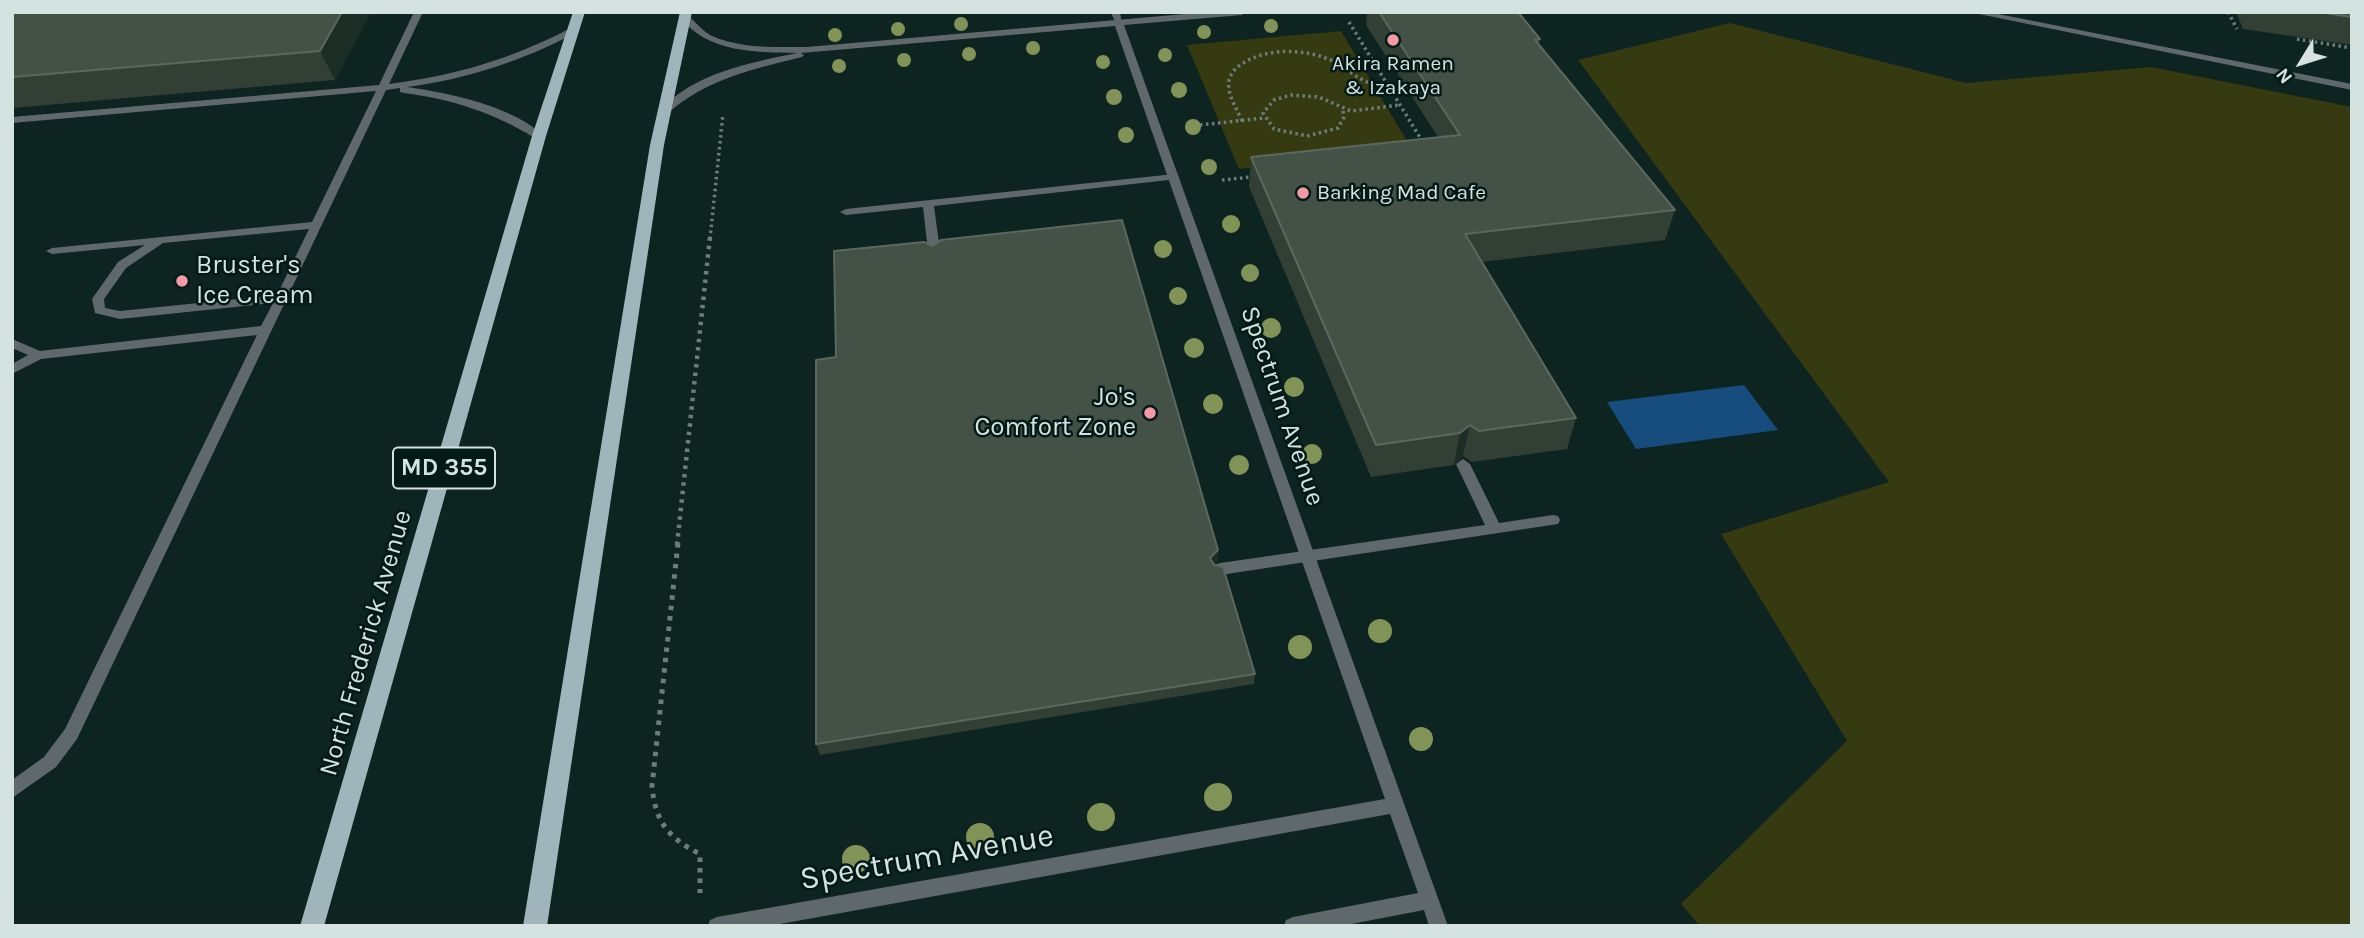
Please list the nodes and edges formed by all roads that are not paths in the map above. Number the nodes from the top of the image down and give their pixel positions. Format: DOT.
graph roads {
  1 [pos="419,12"];
  2 [pos="579,12"];
  3 [pos="1242,12"];
  4 [pos="1973,12"];
  5 [pos="685,15"];
  6 [pos="1117,18"];
  7 [pos="2029,18"];
  8 [pos="572,31"];
  9 [pos="837,49"];
  10 [pos="2352,87"];
  11 [pos="382,88"];
  12 [pos="664,111"];
  13 [pos="12,120"];
  14 [pos="540,136"];
  15 [pos="1174,177"];
  16 [pos="928,203"];
  17 [pos="846,212"];
  18 [pos="316,225"];
  19 [pos="161,240"];
  20 [pos="52,251"];
  21 [pos="934,251"];
  22 [pos="281,298"];
  23 [pos="265,330"];
  24 [pos="12,343"];
  25 [pos="38,355"];
  26 [pos="12,370"];
  27 [pos="1463,464"];
  28 [pos="1553,520"];
  29 [pos="1495,529"];
  30 [pos="1308,556"];
  31 [pos="1220,569"];
  32 [pos="12,790"];
  33 [pos="1396,805"];
  34 [pos="1430,900"];
  35 [pos="312,926"];
  36 [pos="535,926"];
  37 [pos="717,926"];
  38 [pos="1293,926"];
  39 [pos="1439,926"];
  1 -- 11 [label="street"];
  2 -- 8 [label="main road, North Frederick Avenue / MD 355"];
  3 -- 6 [label="street"];
  4 -- 7 [label="street"];
  5 -- 9 [label="street"];
  5 -- 12 [label="main road"];
  6 -- 9 [label="street"];
  6 -- 15 [label="street, Spectrum Avenue"];
  7 -- 10 [label="street"];
  8 -- 11 [label="street"];
  8 -- 14 [label="main road, North Frederick Avenue / MD 355"];
  9 -- 12 [label="street"];
  11 -- 13 [label="street"];
  11 -- 14 [label="street"];
  11 -- 18 [label="street"];
  12 -- 36 [label="main road"];
  14 -- 35 [label="main road, North Frederick Avenue / MD 355"];
  15 -- 16 [label="street"];
  15 -- 30 [label="street, Spectrum Avenue"];
  16 -- 17 [label="street"];
  16 -- 21 [label="street"];
  18 -- 19 [label="street"];
  18 -- 22 [label="street"];
  19 -- 20 [label="street"];
  19 -- 22 [label="street"];
  22 -- 23 [label="street"];
  23 -- 25 [label="street"];
  23 -- 32 [label="street"];
  24 -- 25 [label="street"];
  25 -- 26 [label="street"];
  27 -- 29 [label="street"];
  28 -- 29 [label="street"];
  29 -- 30 [label="street"];
  30 -- 31 [label="street"];
  30 -- 33 [label="street, Spectrum Avenue"];
  33 -- 34 [label="street, Spectrum Avenue"];
  33 -- 37 [label="street, Spectrum Avenue"];
  34 -- 38 [label="street"];
  34 -- 39 [label="street, Spectrum Avenue"];
}
